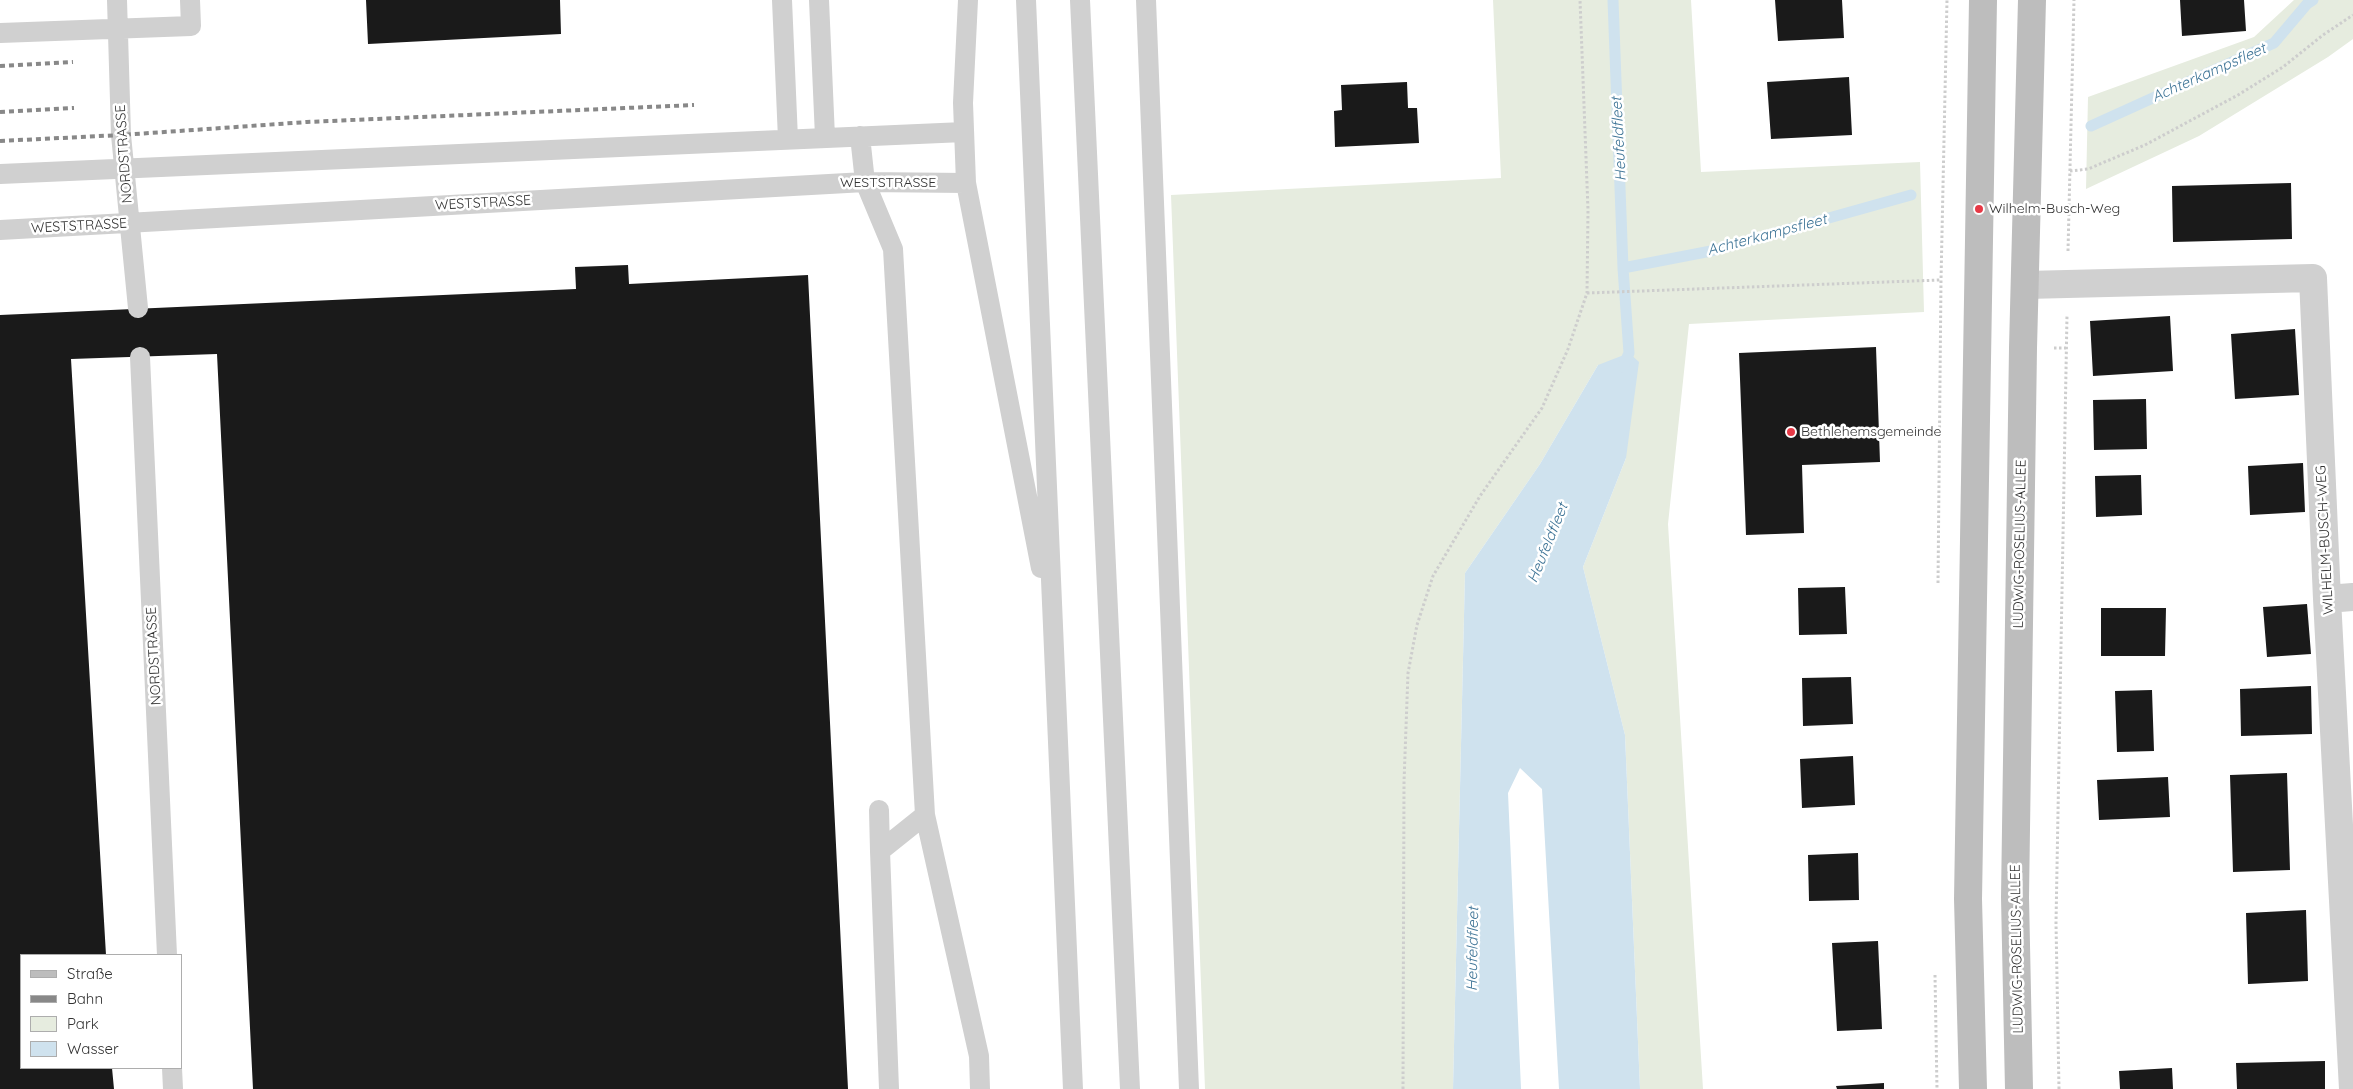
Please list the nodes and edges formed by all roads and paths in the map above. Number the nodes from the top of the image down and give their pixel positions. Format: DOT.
graph roads {
  1 [pos="117,0"];
  2 [pos="190,0"];
  3 [pos="782,0"];
  4 [pos="819,0"];
  5 [pos="968,0"];
  6 [pos="1026,0"];
  7 [pos="1080,0"];
  8 [pos="1146,0"];
  9 [pos="1580,0"];
  10 [pos="1947,0"];
  11 [pos="1983,0"];
  12 [pos="2032,0"];
  13 [pos="2074,0"];
  14 [pos="2353,15"];
  15 [pos="118,30"];
  16 [pos="0,33"];
  17 [pos="964,132"];
  18 [pos="860,136"];
  19 [pos="826,137"];
  20 [pos="788,139"];
  21 [pos="125,168"];
  22 [pos="2070,171"];
  23 [pos="0,174"];
  24 [pos="865,182"];
  25 [pos="966,183"];
  26 [pos="128,223"];
  27 [pos="0,230"];
  28 [pos="2068,284"];
  29 [pos="2026,285"];
  30 [pos="1587,293"];
  31 [pos="138,308"];
  32 [pos="140,358"];
  33 [pos="2340,598"];
  34 [pos="1054,637"];
  35 [pos="878,810"];
  36 [pos="925,815"];
  37 [pos="880,851"];
  38 [pos="167,954"];
  39 [pos="172,1069"];
  40 [pos="174,1089"];
  41 [pos="890,1089"];
  42 [pos="980,1089"];
  43 [pos="1073,1089"];
  44 [pos="1130,1089"];
  45 [pos="1189,1089"];
  46 [pos="1403,1089"];
  47 [pos="1973,1089"];
  48 [pos="2019,1089"];
  49 [pos="2059,1089"];
  50 [pos="2353,1089"];
  1 -- 15 [label="lane, NORDSTRASSE"];
  2 -- 15 [label="lane"];
  3 -- 20 [label="lane"];
  4 -- 19 [label="lane"];
  5 -- 17 [label="lane"];
  6 -- 34 [label="lane"];
  7 -- 44 [label="lane"];
  8 -- 45 [label="lane"];
  9 -- 30 [label="path"];
  10 -- 30 [label="path"];
  11 -- 47 [label="main road"];
  12 -- 29 [label="main road, LUDWIG-ROSELIUS-ALLEE"];
  13 -- 22 [label="path"];
  14 -- 22 [label="path"];
  15 -- 16 [label="lane"];
  15 -- 21 [label="lane, NORDSTRASSE"];
  17 -- 18 [label="lane"];
  17 -- 25 [label="lane"];
  18 -- 19 [label="lane"];
  18 -- 24 [label="lane"];
  19 -- 20 [label="lane"];
  20 -- 21 [label="lane"];
  21 -- 23 [label="lane"];
  21 -- 26 [label="lane, NORDSTRASSE"];
  22 -- 28 [label="path"];
  24 -- 25 [label="lane, WESTSTRASSE"];
  24 -- 26 [label="lane, WESTSTRASSE"];
  24 -- 36 [label="lane"];
  25 -- 34 [label="lane"];
  26 -- 27 [label="lane, WESTSTRASSE"];
  26 -- 31 [label="lane, NORDSTRASSE"];
  28 -- 29 [label="street, WILHELM-BUSCH-WEG"];
  28 -- 33 [label="street, WILHELM-BUSCH-WEG"];
  28 -- 49 [label="path"];
  29 -- 48 [label="main road, LUDWIG-ROSELIUS-ALLEE"];
  30 -- 46 [label="path"];
  32 -- 38 [label="lane, NORDSTRASSE"];
  33 -- 50 [label="street, WILHELM-BUSCH-WEG"];
  34 -- 43 [label="lane"];
  35 -- 37 [label="lane"];
  36 -- 37 [label="lane"];
  36 -- 42 [label="lane"];
  37 -- 41 [label="lane"];
  39 -- 40 [label="lane"];
}
